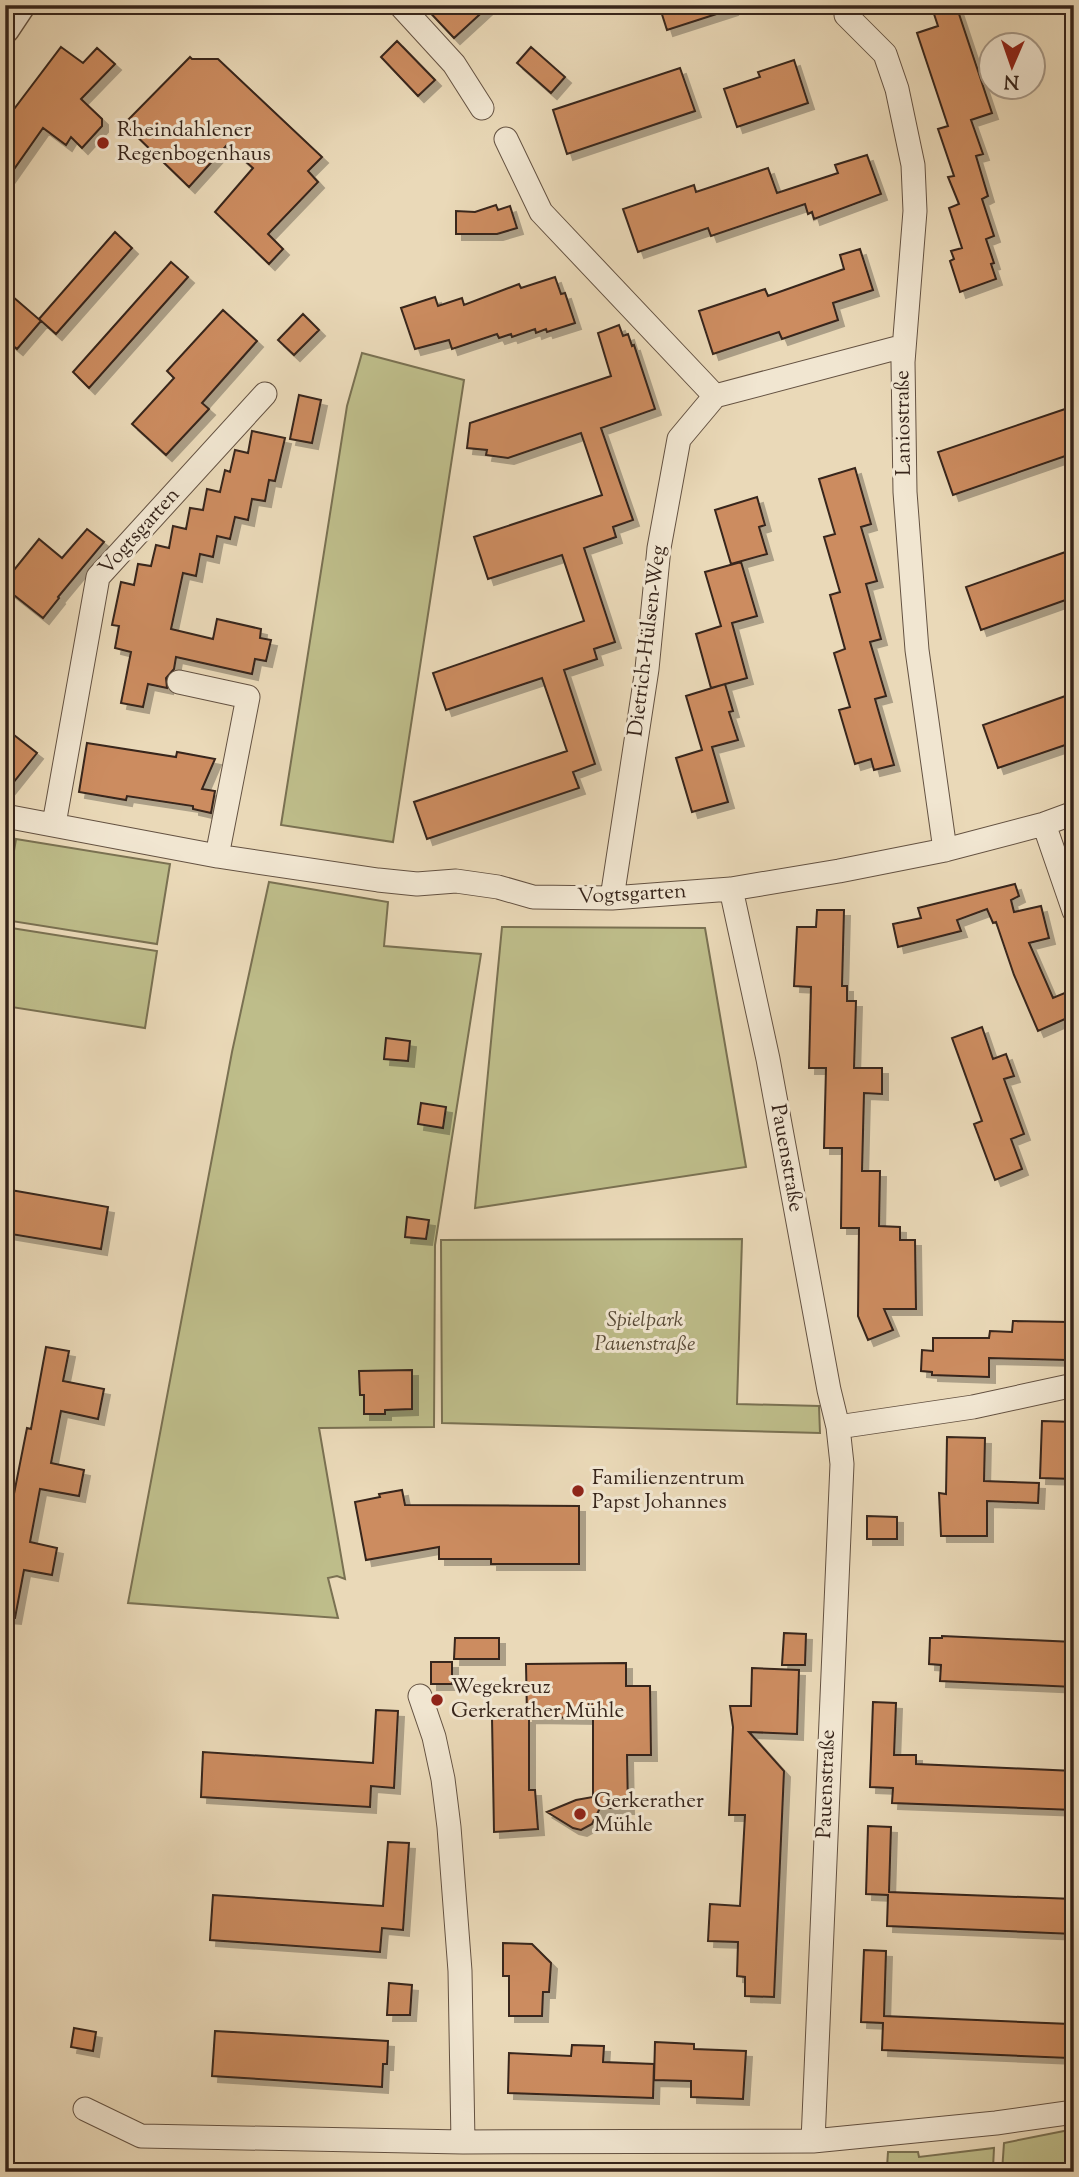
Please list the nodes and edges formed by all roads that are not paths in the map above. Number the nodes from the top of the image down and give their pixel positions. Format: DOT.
graph roads {
  1 [pos="21,5"];
  2 [pos="400,5"];
  3 [pos="846,15"];
  4 [pos="5,29"];
  5 [pos="482,108"];
  6 [pos="506,139"];
  7 [pos="904,346"];
  8 [pos="265,394"];
  9 [pos="715,396"];
  10 [pos="179,682"];
  11 [pos="1074,813"];
  12 [pos="5,816"];
  13 [pos="54,824"];
  14 [pos="1044,824"];
  15 [pos="945,850"];
  16 [pos="217,856"];
  17 [pos="731,889"];
  18 [pos="612,898"];
  19 [pos="1074,911"];
  20 [pos="1074,1385"];
  21 [pos="838,1427"];
  22 [pos="420,1696"];
  23 [pos="85,2109"];
  24 [pos="1074,2112"];
  25 [pos="813,2141"];
  26 [pos="463,2142"];
  1 -- 4 [label="street"];
  2 -- 5 [label="street"];
  3 -- 7 [label="street, Laniostraße"];
  6 -- 9 [label="street"];
  7 -- 9 [label="street"];
  7 -- 15 [label="street, Laniostraße"];
  8 -- 13 [label="street, Vogtsgarten"];
  9 -- 18 [label="street, Dietrich-Hülsen-Weg"];
  10 -- 16 [label="street"];
  11 -- 14 [label="street, Vogtsgarten"];
  12 -- 13 [label="street, Vogtsgarten"];
  13 -- 16 [label="street, Vogtsgarten"];
  14 -- 15 [label="street, Vogtsgarten"];
  14 -- 19 [label="street"];
  15 -- 17 [label="street, Vogtsgarten"];
  16 -- 18 [label="street, Vogtsgarten"];
  17 -- 18 [label="street, Vogtsgarten"];
  17 -- 21 [label="street, Pauenstraße"];
  20 -- 21 [label="street"];
  21 -- 25 [label="street, Pauenstraße"];
  22 -- 26 [label="street"];
  23 -- 26 [label="street"];
  24 -- 25 [label="street"];
  25 -- 26 [label="street"];
}
